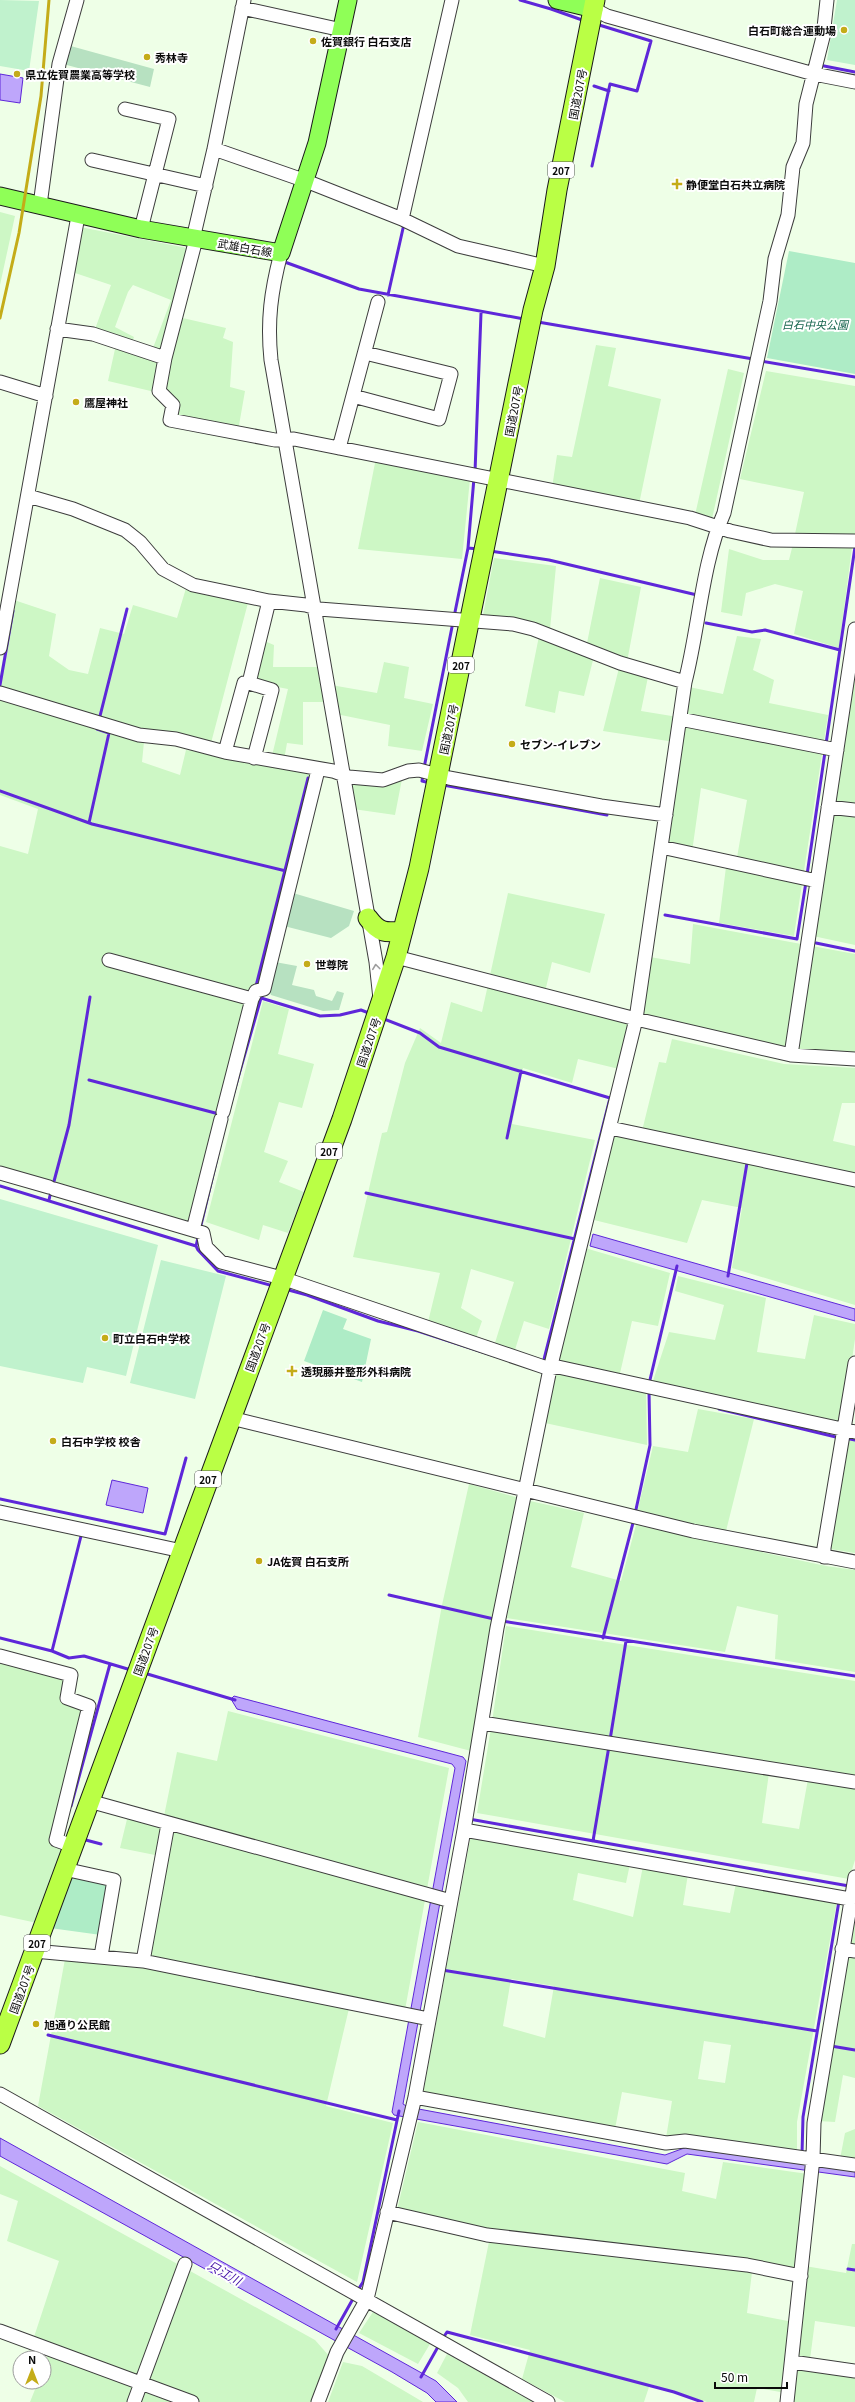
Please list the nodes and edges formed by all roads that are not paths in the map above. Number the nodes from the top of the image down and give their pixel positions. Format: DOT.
graph roads {
  1 [pos="77,0"];
  2 [pos="348,0"];
  3 [pos="452,0"];
  4 [pos="557,0"];
  5 [pos="827,0"];
  6 [pos="246,6"];
  7 [pos="593,14"];
  8 [pos="342,30"];
  9 [pos="815,68"];
  10 [pos="855,82"];
  11 [pos="126,109"];
  12 [pos="214,149"];
  13 [pos="92,160"];
  14 [pos="154,174"];
  15 [pos="306,181"];
  16 [pos="206,186"];
  17 [pos="0,196"];
  18 [pos="40,205"];
  19 [pos="402,218"];
  20 [pos="76,220"];
  21 [pos="141,229"];
  22 [pos="194,243"];
  23 [pos="280,258"];
  24 [pos="545,266"];
  25 [pos="378,302"];
  26 [pos="61,329"];
  27 [pos="365,353"];
  28 [pos="165,358"];
  29 [pos="0,382"];
  30 [pos="46,396"];
  31 [pos="353,396"];
  32 [pos="284,440"];
  33 [pos="339,448"];
  34 [pos="499,481"];
  35 [pos="31,496"];
  36 [pos="718,526"];
  37 [pos="854,541"];
  38 [pos="269,601"];
  39 [pos="313,607"];
  40 [pos="459,620"];
  41 [pos="855,629"];
  42 [pos="0,648"];
  43 [pos="685,682"];
  44 [pos="249,683"];
  45 [pos="1,693"];
  46 [pos="680,719"];
  47 [pos="829,748"];
  48 [pos="225,752"];
  49 [pos="254,758"];
  50 [pos="318,770"];
  51 [pos="342,774"];
  52 [pos="432,776"];
  53 [pos="828,807"];
  54 [pos="855,810"];
  55 [pos="666,815"];
  56 [pos="661,847"];
  57 [pos="810,880"];
  58 [pos="368,918"];
  59 [pos="403,931"];
  60 [pos="396,957"];
  61 [pos="109,960"];
  62 [pos="252,998"];
  63 [pos="379,1012"];
  64 [pos="636,1019"];
  65 [pos="791,1055"];
  66 [pos="855,1059"];
  67 [pos="610,1128"];
  68 [pos="0,1173"];
  69 [pos="855,1180"];
  70 [pos="198,1231"];
  71 [pos="280,1284"];
  72 [pos="855,1363"];
  73 [pos="545,1367"];
  74 [pos="231,1418"];
  75 [pos="847,1435"];
  76 [pos="526,1490"];
  77 [pos="0,1512"];
  78 [pos="182,1551"];
  79 [pos="824,1557"];
  80 [pos="855,1562"];
  81 [pos="0,1656"];
  82 [pos="482,1723"];
  83 [pos="855,1782"];
  84 [pos="89,1802"];
  85 [pos="465,1822"];
  86 [pos="168,1824"];
  87 [pos="75,1841"];
  88 [pos="64,1869"];
  89 [pos="848,1890"];
  90 [pos="448,1900"];
  91 [pos="849,1950"];
  92 [pos="34,1951"];
  93 [pos="101,1956"];
  94 [pos="143,1961"];
  95 [pos="419,2017"];
  96 [pos="0,2044"];
  97 [pos="0,2094"];
  98 [pos="412,2107"];
  99 [pos="808,2162"];
  100 [pos="855,2165"];
  101 [pos="388,2212"];
  102 [pos="185,2264"];
  103 [pos="801,2276"];
  104 [pos="360,2295"];
  105 [pos="0,2331"];
  106 [pos="792,2362"];
  107 [pos="855,2371"];
  108 [pos="141,2382"];
  109 [pos="134,2402"];
  110 [pos="192,2402"];
  111 [pos="318,2402"];
  112 [pos="548,2402"];
  113 [pos="787,2402"];
  1 -- 18 [label="street"];
  2 -- 8 [label="main road, 武雄白石線"];
  3 -- 19 [label="street"];
  4 -- 7 [label="main road"];
  5 -- 9 [label="street"];
  6 -- 8 [label="street"];
  6 -- 12 [label="street"];
  7 -- 9 [label="street"];
  7 -- 24 [label="highway, 国道207号 / 207"];
  8 -- 15 [label="main road, 武雄白石線"];
  9 -- 10 [label="street"];
  9 -- 36 [label="street"];
  11 -- 14 [label="street"];
  12 -- 15 [label="street"];
  12 -- 16 [label="street"];
  13 -- 14 [label="street"];
  14 -- 16 [label="street"];
  14 -- 21 [label="street"];
  15 -- 19 [label="street"];
  15 -- 23 [label="main road, 武雄白石線"];
  16 -- 22 [label="street"];
  17 -- 18 [label="main road, 武雄白石線"];
  18 -- 20 [label="main road, 武雄白石線"];
  19 -- 24 [label="street"];
  20 -- 21 [label="main road, 武雄白石線"];
  20 -- 26 [label="street"];
  21 -- 22 [label="main road, 武雄白石線"];
  22 -- 23 [label="main road, 武雄白石線"];
  22 -- 28 [label="street"];
  23 -- 32 [label="street"];
  24 -- 34 [label="highway, 国道207号 / 207"];
  25 -- 27 [label="street"];
  26 -- 28 [label="street"];
  26 -- 30 [label="street"];
  27 -- 31 [label="street"];
  27 -- 31 [label="street"];
  28 -- 32 [label="street"];
  29 -- 30 [label="street"];
  30 -- 35 [label="street"];
  31 -- 33 [label="street"];
  32 -- 33 [label="street"];
  32 -- 39 [label="street"];
  33 -- 34 [label="street"];
  34 -- 36 [label="street"];
  34 -- 40 [label="highway, 国道207号 / 207"];
  35 -- 38 [label="street"];
  35 -- 42 [label="street"];
  36 -- 37 [label="street"];
  36 -- 43 [label="street"];
  38 -- 39 [label="street"];
  38 -- 44 [label="street"];
  39 -- 40 [label="street"];
  39 -- 51 [label="street"];
  40 -- 43 [label="street"];
  40 -- 52 [label="highway, 国道207号 / 207"];
  41 -- 47 [label="street"];
  43 -- 46 [label="street"];
  44 -- 48 [label="street"];
  44 -- 49 [label="street"];
  45 -- 48 [label="street"];
  46 -- 47 [label="street"];
  46 -- 55 [label="street"];
  47 -- 53 [label="street"];
  48 -- 49 [label="street"];
  49 -- 50 [label="street"];
  50 -- 51 [label="street"];
  50 -- 62 [label="street"];
  51 -- 52 [label="street"];
  51 -- 58 [label="street"];
  52 -- 55 [label="street"];
  52 -- 59 [label="highway, 国道207号 / 207"];
  53 -- 54 [label="street"];
  53 -- 57 [label="street"];
  55 -- 56 [label="street"];
  56 -- 57 [label="street"];
  56 -- 64 [label="street"];
  57 -- 65 [label="street"];
  58 -- 59 [label="highway"];
  63 -- 58 [label="street, one-way"];
  59 -- 60 [label="highway, 国道207号 / 207"];
  60 -- 63 [label="highway, 国道207号 / 207"];
  60 -- 64 [label="street"];
  61 -- 62 [label="street"];
  62 -- 70 [label="street"];
  63 -- 71 [label="highway, 国道207号 / 207"];
  64 -- 65 [label="street"];
  64 -- 67 [label="street"];
  65 -- 66 [label="street"];
  67 -- 69 [label="street"];
  67 -- 73 [label="street"];
  68 -- 70 [label="street"];
  70 -- 71 [label="street"];
  71 -- 73 [label="street"];
  71 -- 74 [label="highway, 国道207号 / 207"];
  72 -- 75 [label="street"];
  73 -- 75 [label="street"];
  73 -- 76 [label="street"];
  74 -- 76 [label="street"];
  74 -- 78 [label="highway, 国道207号 / 207"];
  75 -- 79 [label="street"];
  76 -- 79 [label="street"];
  76 -- 82 [label="street"];
  77 -- 78 [label="street"];
  78 -- 84 [label="highway, 国道207号 / 207"];
  79 -- 80 [label="street"];
  81 -- 87 [label="street"];
  82 -- 83 [label="street"];
  82 -- 85 [label="street"];
  84 -- 86 [label="street"];
  84 -- 87 [label="highway, 国道207号 / 207"];
  85 -- 89 [label="street"];
  85 -- 90 [label="street"];
  86 -- 90 [label="street"];
  86 -- 94 [label="street"];
  87 -- 88 [label="highway, 国道207号 / 207"];
  88 -- 92 [label="highway, 国道207号 / 207"];
  88 -- 93 [label="street"];
  89 -- 91 [label="street"];
  90 -- 95 [label="street"];
  91 -- 99 [label="street"];
  92 -- 93 [label="street"];
  92 -- 96 [label="highway, 国道207号 / 207"];
  93 -- 94 [label="street"];
  94 -- 95 [label="street"];
  95 -- 98 [label="street"];
  97 -- 104 [label="street"];
  98 -- 99 [label="street"];
  98 -- 101 [label="street"];
  99 -- 100 [label="street"];
  99 -- 103 [label="street"];
  101 -- 103 [label="street"];
  101 -- 104 [label="street"];
  102 -- 108 [label="street"];
  103 -- 106 [label="street"];
  104 -- 111 [label="street"];
  104 -- 112 [label="street"];
  105 -- 108 [label="street"];
  106 -- 107 [label="street"];
  106 -- 113 [label="street"];
  108 -- 109 [label="street"];
  108 -- 110 [label="street"];
}
